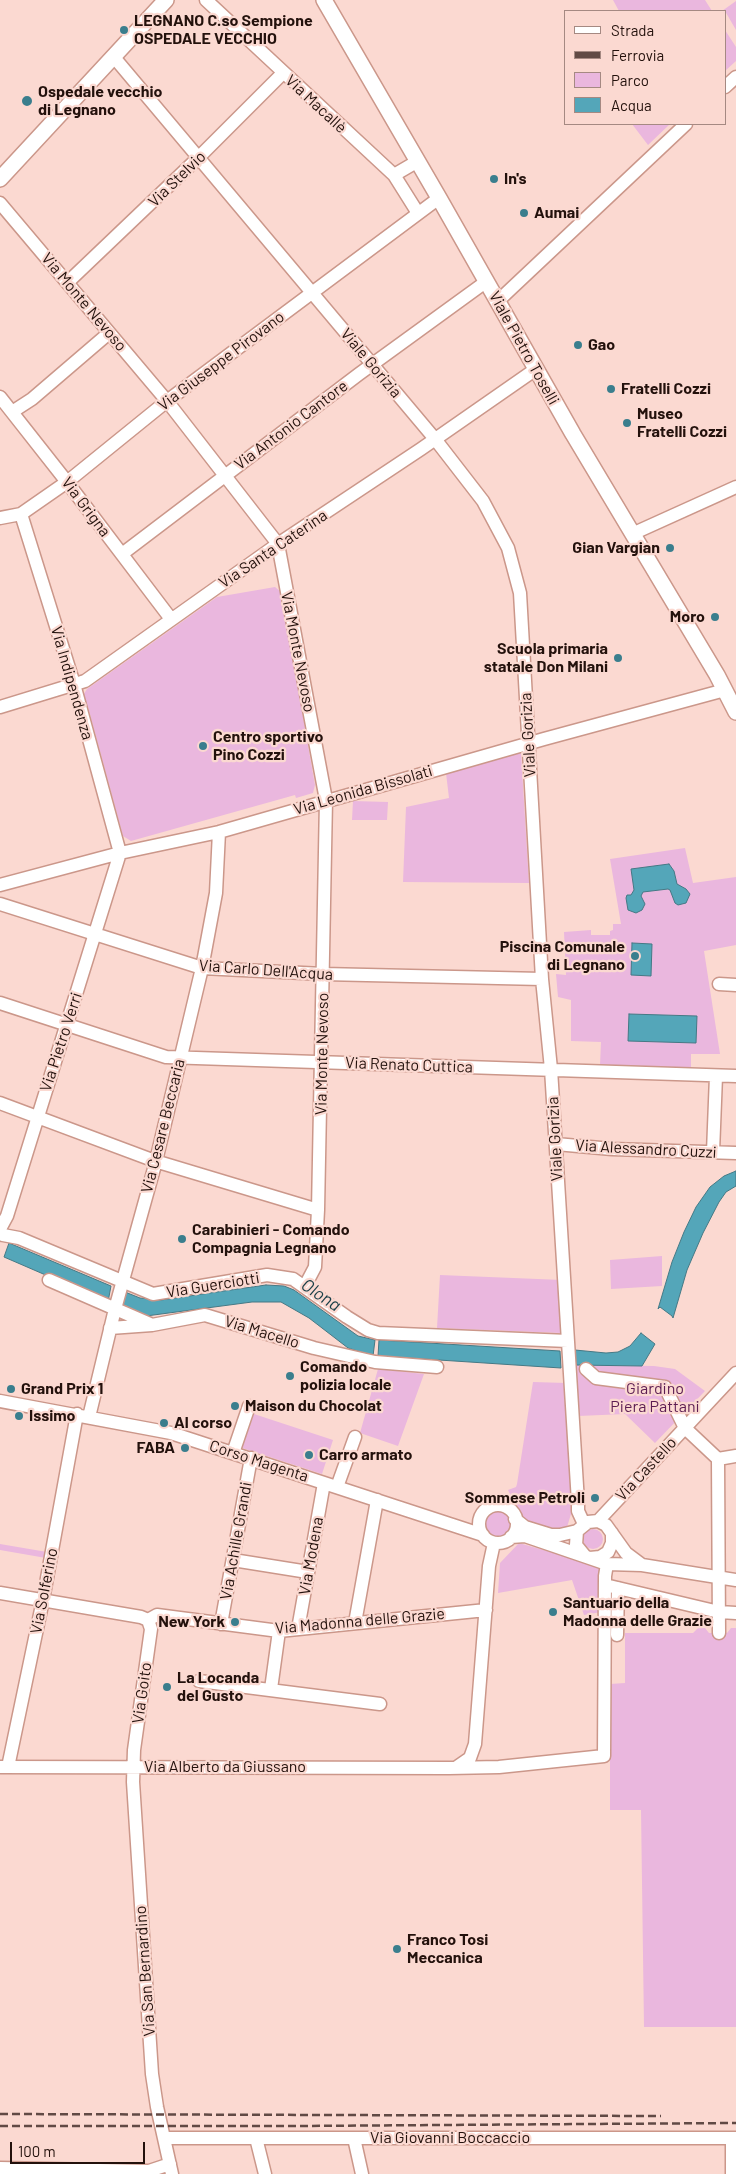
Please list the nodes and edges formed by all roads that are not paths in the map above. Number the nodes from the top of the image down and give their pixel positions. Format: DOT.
graph roads {
  1 [pos="166,0"];
  2 [pos="206,0"];
  3 [pos="324,0"];
  4 [pos="113,56"];
  5 [pos="283,73"];
  6 [pos="736,76"];
  7 [pos="726,86"];
  8 [pos="685,125"];
  9 [pos="198,158"];
  10 [pos="418,162"];
  11 [pos="394,175"];
  12 [pos="0,179"];
  13 [pos="439,198"];
  14 [pos="0,203"];
  15 [pos="416,215"];
  16 [pos="487,281"];
  17 [pos="68,282"];
  18 [pos="313,293"];
  19 [pos="498,301"];
  20 [pos="109,333"];
  21 [pos="372,364"];
  22 [pos="536,369"];
  23 [pos="0,397"];
  24 [pos="167,401"];
  25 [pos="12,412"];
  26 [pos="435,439"];
  27 [pos="226,475"];
  28 [pos="68,482"];
  29 [pos="736,487"];
  30 [pos="21,514"];
  31 [pos="0,518"];
  32 [pos="632,534"];
  33 [pos="278,544"];
  34 [pos="122,554"];
  35 [pos="171,619"];
  36 [pos="74,684"];
  37 [pos="724,690"];
  38 [pos="0,707"];
  39 [pos="736,712"];
  40 [pos="529,743"];
  41 [pos="326,800"];
  42 [pos="220,832"];
  43 [pos="120,853"];
  44 [pos="0,885"];
  45 [pos="0,904"];
  46 [pos="95,934"];
  47 [pos="202,968"];
  48 [pos="323,974"];
  49 [pos="542,979"];
  50 [pos="719,984"];
  51 [pos="736,984"];
  52 [pos="0,1003"];
  53 [pos="67,1024"];
  54 [pos="179,1058"];
  55 [pos="322,1062"];
  56 [pos="551,1069"];
  57 [pos="716,1076"];
  58 [pos="736,1076"];
  59 [pos="0,1103"];
  60 [pos="37,1116"];
  61 [pos="556,1144"];
  62 [pos="713,1152"];
  63 [pos="736,1153"];
  64 [pos="155,1161"];
  65 [pos="318,1210"];
  66 [pos="1,1235"];
  67 [pos="49,1280"];
  68 [pos="122,1284"];
  69 [pos="305,1286"];
  70 [pos="116,1307"];
  71 [pos="152,1325"];
  72 [pos="110,1328"];
  73 [pos="568,1341"];
  74 [pos="437,1366"];
  75 [pos="586,1369"];
  76 [pos="736,1373"];
  77 [pos="0,1401"];
  78 [pos="249,1406"];
  79 [pos="83,1416"];
  80 [pos="685,1428"];
  81 [pos="355,1436"];
  82 [pos="233,1452"];
  83 [pos="736,1456"];
  84 [pos="251,1458"];
  85 [pos="718,1459"];
  86 [pos="324,1483"];
  87 [pos="338,1487"];
  88 [pos="377,1500"];
  89 [pos="515,1519"];
  90 [pos="598,1521"];
  91 [pos="580,1527"];
  92 [pos="612,1533"];
  93 [pos="483,1535"];
  94 [pos="511,1537"];
  95 [pos="494,1543"];
  96 [pos="588,1557"];
  97 [pos="233,1560"];
  98 [pos="607,1564"];
  99 [pos="642,1565"];
  100 [pos="308,1572"];
  101 [pos="718,1577"];
  102 [pos="736,1580"];
  103 [pos="605,1584"];
  104 [pos="618,1588"];
  105 [pos="0,1592"];
  106 [pos="43,1600"];
  107 [pos="486,1610"];
  108 [pos="719,1612"];
  109 [pos="736,1612"];
  110 [pos="148,1620"];
  111 [pos="356,1623"];
  112 [pos="222,1624"];
  113 [pos="298,1629"];
  114 [pos="279,1631"];
  115 [pos="719,1633"];
  116 [pos="617,1636"];
  117 [pos="199,1681"];
  118 [pos="271,1689"];
  119 [pos="380,1704"];
  120 [pos="476,1744"];
  121 [pos="4,1767"];
  122 [pos="132,1767"];
  123 [pos="498,1767"];
  124 [pos="449,1768"];
  125 [pos="165,2138"];
  126 [pos="256,2138"];
  127 [pos="354,2138"];
  128 [pos="734,2138"];
  129 [pos="0,2168"];
  130 [pos="171,2169"];
  131 [pos="27,2171"];
  132 [pos="265,2174"];
  133 [pos="362,2174"];
  134 [pos="732,2174"];
  1 -- 4 [label="main road"];
  2 -- 5 [label="street, Via Macallè"];
  3 -- 10 [label="main road, Viale Pietro Toselli"];
  4 -- 9 [label="street, Viale Gorizia"];
  4 -- 12 [label="main road"];
  5 -- 9 [label="street, Via Stelvio"];
  5 -- 11 [label="street, Via Macallè"];
  6 -- 7 [label="street"];
  8 -- 19 [label="street"];
  9 -- 17 [label="street, Via Stelvio"];
  9 -- 18 [label="street, Viale Gorizia"];
  10 -- 11 [label="street"];
  10 -- 13 [label="main road, Viale Pietro Toselli"];
  11 -- 15 [label="street, Via Macallè"];
  13 -- 15 [label="street, Via Giuseppe Pirovano"];
  13 -- 16 [label="main road, Viale Pietro Toselli"];
  14 -- 17 [label="street, Via Monte Nevoso"];
  15 -- 18 [label="street, Via Giuseppe Pirovano"];
  16 -- 19 [label="main road, Viale Pietro Toselli"];
  16 -- 21 [label="street, Via Antonio Cantore"];
  17 -- 20 [label="street, Via Monte Nevoso"];
  18 -- 21 [label="street, Viale Gorizia"];
  18 -- 24 [label="street, Via Giuseppe Pirovano"];
  19 -- 22 [label="main road, Viale Pietro Toselli"];
  20 -- 24 [label="street, Via Monte Nevoso"];
  20 -- 25 [label="street"];
  21 -- 26 [label="street, Viale Gorizia"];
  21 -- 27 [label="street, Via Antonio Cantore"];
  22 -- 26 [label="street, Via Santa Caterina"];
  22 -- 32 [label="main road, Viale Pietro Toselli"];
  23 -- 25 [label="street, Via Grigna"];
  24 -- 27 [label="street, Via Monte Nevoso"];
  24 -- 28 [label="street, Via Giuseppe Pirovano"];
  25 -- 28 [label="street, Via Grigna"];
  26 -- 33 [label="street, Via Santa Caterina"];
  26 -- 40 [label="street, Viale Gorizia"];
  27 -- 33 [label="street, Via Monte Nevoso"];
  27 -- 34 [label="street, Via Antonio Cantore"];
  28 -- 30 [label="street, Via Giuseppe Pirovano"];
  28 -- 34 [label="street, Via Grigna"];
  29 -- 32 [label="street"];
  30 -- 31 [label="street, Via Giuseppe Pirovano"];
  30 -- 36 [label="street, Via Indipendenza"];
  32 -- 37 [label="main road, Viale Pietro Toselli"];
  33 -- 35 [label="street, Via Santa Caterina"];
  33 -- 41 [label="street, Via Monte Nevoso"];
  34 -- 35 [label="street, Via Grigna"];
  35 -- 36 [label="street, Via Santa Caterina"];
  36 -- 38 [label="street, Via Santa Caterina"];
  36 -- 43 [label="street, Via Indipendenza"];
  37 -- 39 [label="main road, Viale Pietro Toselli"];
  37 -- 40 [label="street, Via Leonida Bissolati"];
  40 -- 41 [label="street, Via Leonida Bissolati"];
  40 -- 49 [label="street, Viale Gorizia"];
  41 -- 42 [label="street, Via Leonida Bissolati"];
  41 -- 48 [label="street, Via Monte Nevoso"];
  42 -- 43 [label="street, Via Leonida Bissolati"];
  42 -- 47 [label="street, Via Cesare Beccaria"];
  43 -- 44 [label="street, Via Leonida Bissolati"];
  43 -- 46 [label="street, Via Pietro Verri"];
  45 -- 46 [label="street, Via Carlo Dell'Acqua"];
  46 -- 47 [label="street, Via Carlo Dell'Acqua"];
  46 -- 53 [label="street, Via Pietro Verri"];
  47 -- 48 [label="street, Via Carlo Dell'Acqua"];
  47 -- 54 [label="street, Via Cesare Beccaria"];
  48 -- 49 [label="street, Via Carlo Dell'Acqua"];
  48 -- 55 [label="street, Via Monte Nevoso"];
  49 -- 56 [label="street, Viale Gorizia"];
  50 -- 51 [label="street"];
  52 -- 53 [label="street, Via Renato Cuttica"];
  53 -- 54 [label="street, Via Renato Cuttica"];
  53 -- 60 [label="street, Via Pietro Verri"];
  54 -- 55 [label="street, Via Renato Cuttica"];
  54 -- 64 [label="street, Via Cesare Beccaria"];
  55 -- 56 [label="street, Via Renato Cuttica"];
  55 -- 65 [label="street, Via Monte Nevoso"];
  56 -- 57 [label="street, Via Renato Cuttica"];
  56 -- 61 [label="street, Viale Gorizia"];
  57 -- 58 [label="street, Via Renato Cuttica"];
  57 -- 62 [label="street"];
  59 -- 60 [label="street"];
  60 -- 64 [label="street"];
  60 -- 66 [label="street, Via Pietro Verri"];
  61 -- 62 [label="street, Via Alessandro Cuzzi"];
  61 -- 73 [label="street, Viale Gorizia"];
  62 -- 63 [label="street, Via Alessandro Cuzzi"];
  64 -- 65 [label="street"];
  64 -- 68 [label="street, Via Cesare Beccaria"];
  65 -- 69 [label="street, Via Monte Nevoso"];
  66 -- 68 [label="street, Via Guerciotti"];
  67 -- 70 [label="street"];
  68 -- 69 [label="street, Via Guerciotti"];
  68 -- 70 [label="street, Via Cesare Beccaria"];
  69 -- 73 [label="street, Via Guerciotti"];
  70 -- 71 [label="street"];
  70 -- 72 [label="street, Via Cesare Beccaria"];
  71 -- 72 [label="street"];
  71 -- 74 [label="street, Via Macello"];
  72 -- 79 [label="street, Via Cesare Beccaria"];
  73 -- 91 [label="street, Viale Gorizia"];
  75 -- 80 [label="street"];
  76 -- 80 [label="street, Via Castello"];
  77 -- 79 [label="street, Corso Magenta"];
  78 -- 82 [label="street"];
  79 -- 82 [label="street, Corso Magenta"];
  79 -- 106 [label="street, Via Solferino"];
  80 -- 85 [label="street"];
  80 -- 90 [label="street, Via Castello"];
  81 -- 87 [label="street"];
  82 -- 84 [label="street, Corso Magenta"];
  83 -- 85 [label="street"];
  84 -- 86 [label="street, Corso Magenta"];
  84 -- 97 [label="street, Via Achille Grandi"];
  85 -- 101 [label="street"];
  86 -- 87 [label="street, Corso Magenta"];
  86 -- 100 [label="street, Via Modena"];
  87 -- 88 [label="street, Corso Magenta"];
  88 -- 93 [label="street, Corso Magenta"];
  88 -- 111 [label="street"];
  89 -- 91 [label="street"];
  89 -- 93 [label="street"];
  89 -- 94 [label="street"];
  90 -- 91 [label="street"];
  90 -- 92 [label="street"];
  91 -- 96 [label="street"];
  92 -- 96 [label="street"];
  92 -- 99 [label="street"];
  93 -- 95 [label="street, Corso Magenta"];
  94 -- 95 [label="street"];
  94 -- 96 [label="street"];
  95 -- 107 [label="street"];
  96 -- 98 [label="street"];
  97 -- 100 [label="street"];
  97 -- 112 [label="street, Via Achille Grandi"];
  98 -- 99 [label="street"];
  98 -- 103 [label="street"];
  99 -- 101 [label="street"];
  100 -- 113 [label="street, Via Modena"];
  101 -- 102 [label="street"];
  101 -- 108 [label="street"];
  103 -- 104 [label="street"];
  103 -- 123 [label="street, Via Alberto da Giussano"];
  104 -- 108 [label="street"];
  104 -- 116 [label="street"];
  105 -- 106 [label="street, Via Madonna delle Grazie"];
  106 -- 110 [label="street, Via Madonna delle Grazie"];
  106 -- 121 [label="street, Via Solferino"];
  107 -- 111 [label="street, Via Madonna delle Grazie"];
  107 -- 120 [label="street"];
  108 -- 109 [label="street"];
  108 -- 115 [label="street"];
  110 -- 112 [label="street, Via Madonna delle Grazie"];
  110 -- 122 [label="street, Via Goito"];
  111 -- 113 [label="street, Via Madonna delle Grazie"];
  112 -- 114 [label="street, Via Madonna delle Grazie"];
  113 -- 114 [label="street, Via Madonna delle Grazie"];
  114 -- 118 [label="street"];
  117 -- 118 [label="street"];
  118 -- 119 [label="street"];
  120 -- 123 [label="street"];
  120 -- 124 [label="street, Via Alberto da Giussano"];
  121 -- 122 [label="street, Via Alberto da Giussano"];
  122 -- 124 [label="street, Via Alberto da Giussano"];
  122 -- 125 [label="street, Via San Bernardino"];
  123 -- 124 [label="street, Via Alberto da Giussano"];
  125 -- 126 [label="street, Via Giovanni Boccaccio"];
  125 -- 130 [label="street, Via San Bernardino"];
  126 -- 127 [label="street, Via Giovanni Boccaccio"];
  126 -- 132 [label="street"];
  127 -- 128 [label="street, Via Giovanni Boccaccio"];
  127 -- 133 [label="street"];
  128 -- 134 [label="street"];
  129 -- 131 [label="street"];
  130 -- 131 [label="street"];
}
